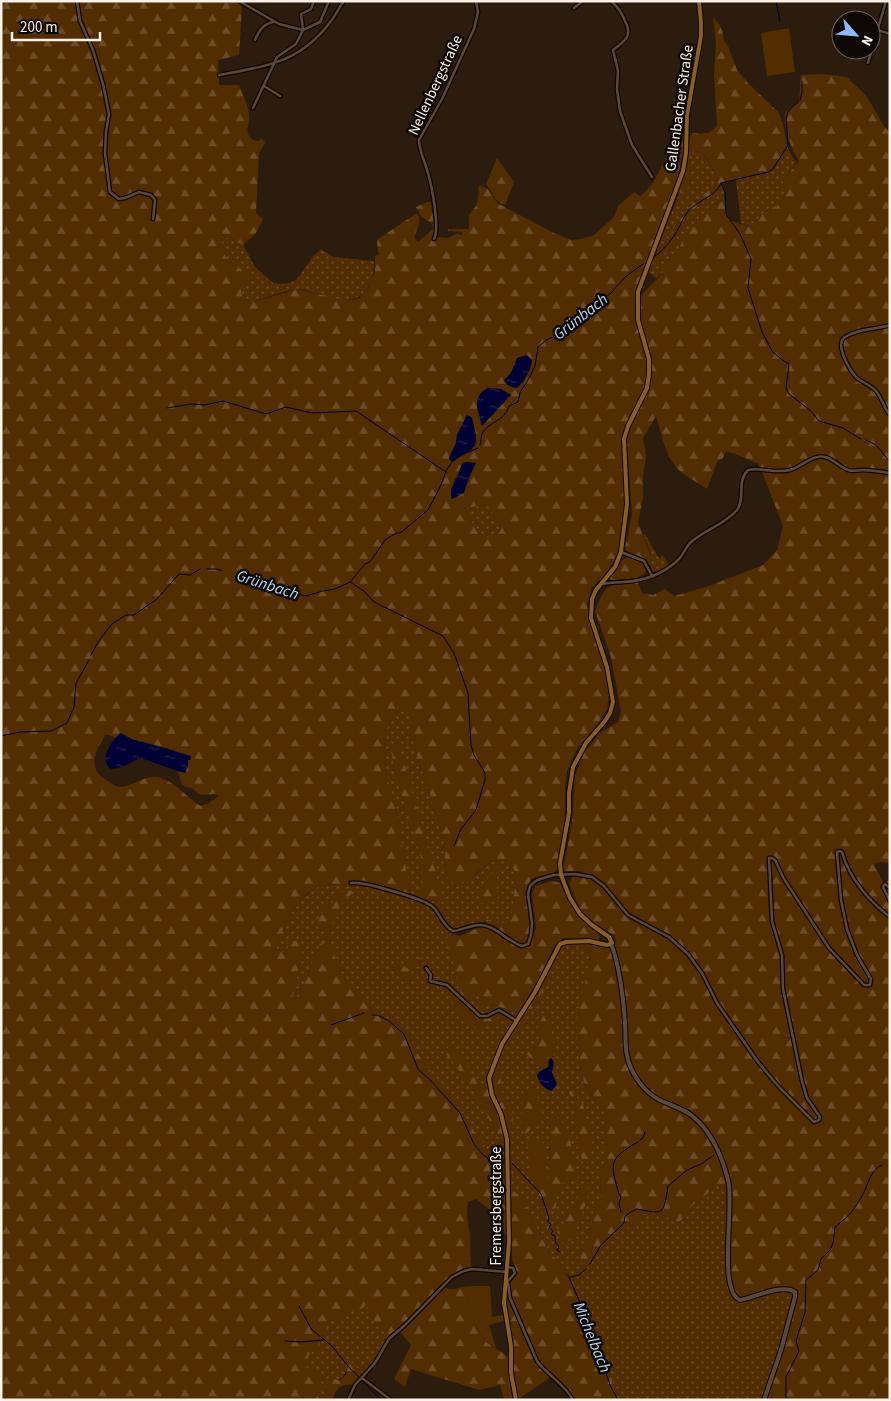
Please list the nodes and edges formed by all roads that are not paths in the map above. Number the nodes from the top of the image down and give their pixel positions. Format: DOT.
graph roads {
  1 [pos="77,1"];
  2 [pos="239,1"];
  3 [pos="314,1"];
  4 [pos="329,1"];
  5 [pos="344,1"];
  6 [pos="476,1"];
  7 [pos="583,1"];
  8 [pos="611,1"];
  9 [pos="699,1"];
  10 [pos="886,1"];
  11 [pos="574,8"];
  12 [pos="881,19"];
  13 [pos="275,21"];
  14 [pos="303,30"];
  15 [pos="255,40"];
  16 [pos="869,60"];
  17 [pos="868,63"];
  18 [pos="273,65"];
  19 [pos="219,76"];
  20 [pos="264,86"];
  21 [pos="280,96"];
  22 [pos="253,108"];
  23 [pos="652,177"];
  24 [pos="153,219"];
  25 [pos="434,239"];
  26 [pos="890,326"];
  27 [pos="890,414"];
  28 [pos="890,473"];
  29 [pos="621,552"];
  30 [pos="652,576"];
  31 [pos="602,582"];
  32 [pos="561,875"];
  33 [pos="351,882"];
  34 [pos="890,888"];
  35 [pos="890,901"];
  36 [pos="890,917"];
  37 [pos="612,944"];
  38 [pos="426,968"];
  39 [pos="517,1020"];
  40 [pos="507,1269"];
  41 [pos="506,1283"];
  42 [pos="361,1379"];
  43 [pos="348,1400"];
  44 [pos="391,1400"];
  45 [pos="516,1400"];
  46 [pos="573,1400"];
  47 [pos="764,1400"];
  1 -- 24 [label="street"];
  2 -- 13 [label="street"];
  3 -- 14 [label="street"];
  4 -- 14 [label="street"];
  5 -- 18 [label="street"];
  6 -- 25 [label="street, Nellenbergstraße"];
  7 -- 11 [label="street"];
  8 -- 23 [label="street"];
  9 -- 29 [label="main road, Gallenbacher Straße"];
  10 -- 12 [label="street"];
  13 -- 14 [label="street"];
  13 -- 15 [label="street"];
  14 -- 18 [label="street"];
  16 -- 17 [label="street"];
  18 -- 19 [label="street"];
  18 -- 20 [label="street"];
  20 -- 21 [label="street"];
  20 -- 22 [label="street"];
  26 -- 27 [label="street"];
  28 -- 30 [label="street"];
  29 -- 30 [label="street"];
  29 -- 31 [label="main road"];
  30 -- 31 [label="street"];
  31 -- 32 [label="main road"];
  32 -- 33 [label="street"];
  32 -- 36 [label="street"];
  32 -- 37 [label="main road"];
  34 -- 35 [label="street"];
  37 -- 39 [label="main road, Fremersbergstraße"];
  37 -- 47 [label="street"];
  38 -- 39 [label="street"];
  39 -- 40 [label="main road, Fremersbergstraße"];
  40 -- 41 [label="main road, Fremersbergstraße"];
  40 -- 41 [label="street"];
  40 -- 42 [label="street"];
  41 -- 45 [label="main road, Fremersbergstraße"];
  41 -- 46 [label="street"];
  42 -- 43 [label="street"];
  42 -- 44 [label="street"];
}
